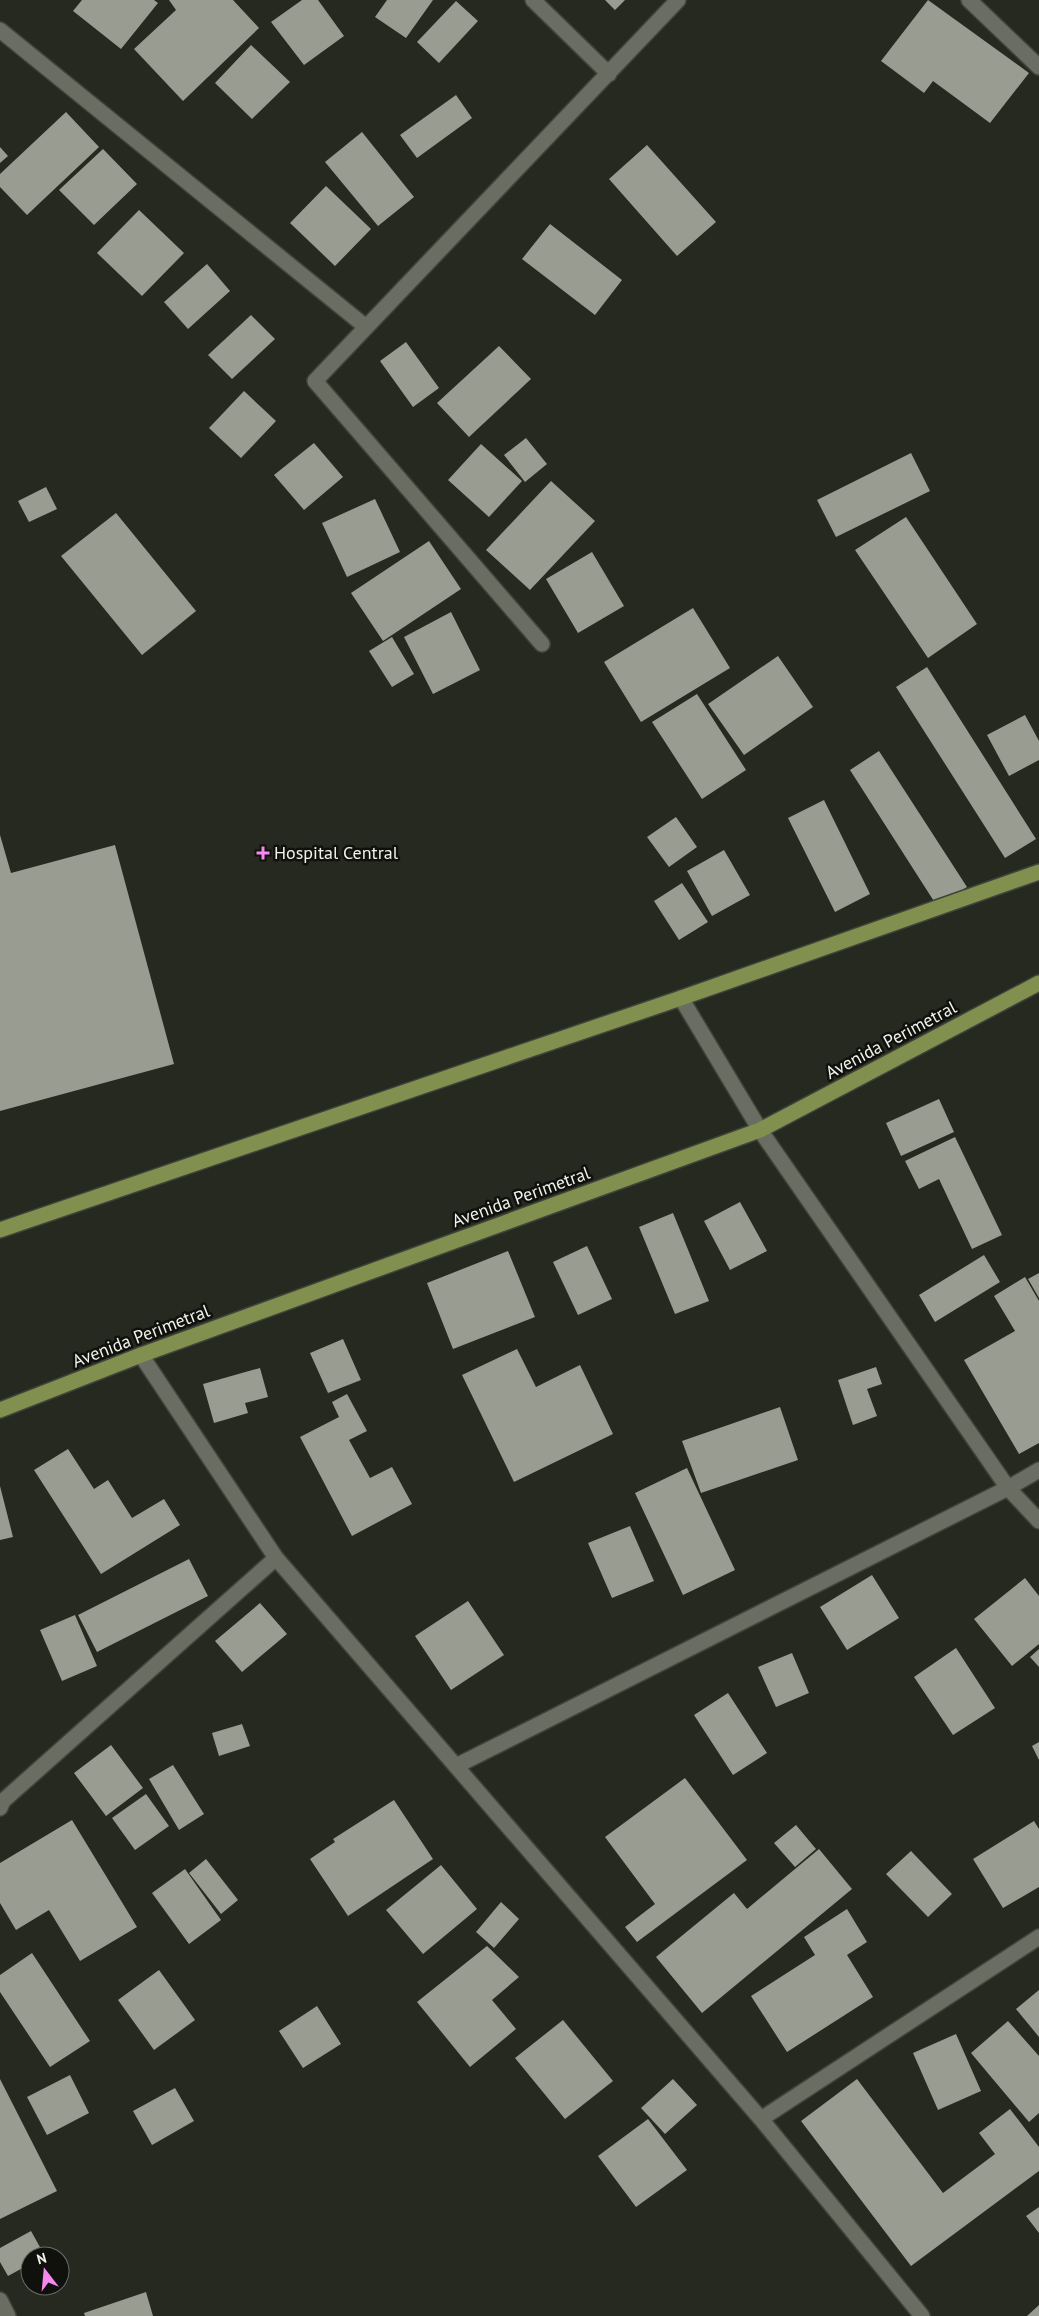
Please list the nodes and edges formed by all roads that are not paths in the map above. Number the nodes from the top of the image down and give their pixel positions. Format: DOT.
graph roads {
  1 [pos="533,0"];
  2 [pos="678,0"];
  3 [pos="969,0"];
  4 [pos="0,30"];
  5 [pos="1039,66"];
  6 [pos="609,74"];
  7 [pos="366,326"];
  8 [pos="542,644"];
  9 [pos="1039,872"];
  10 [pos="1039,984"];
  11 [pos="680,998"];
  12 [pos="760,1130"];
  13 [pos="0,1230"];
  14 [pos="142,1355"];
  15 [pos="0,1410"];
  16 [pos="1039,1470"];
  17 [pos="1008,1488"];
  18 [pos="1039,1520"];
  19 [pos="276,1558"];
  20 [pos="456,1766"];
  21 [pos="0,1808"];
  22 [pos="1039,1937"];
  23 [pos="760,2119"];
  24 [pos="0,2300"];
  25 [pos="8,2316"];
  26 [pos="922,2316"];
  1 -- 6 [label="street"];
  2 -- 6 [label="street"];
  3 -- 5 [label="street"];
  4 -- 7 [label="street"];
  6 -- 7 [label="street"];
  7 -- 8 [label="street"];
  9 -- 11 [label="main road"];
  10 -- 12 [label="main road, Avenida Perimetral"];
  11 -- 12 [label="street"];
  11 -- 13 [label="main road"];
  12 -- 14 [label="main road, Avenida Perimetral"];
  12 -- 17 [label="street"];
  14 -- 15 [label="main road, Avenida Perimetral"];
  14 -- 19 [label="street"];
  16 -- 17 [label="street"];
  17 -- 18 [label="street"];
  17 -- 20 [label="street"];
  19 -- 20 [label="street"];
  19 -- 21 [label="street"];
  20 -- 23 [label="street"];
  22 -- 23 [label="street"];
  23 -- 26 [label="street"];
  24 -- 25 [label="street"];
}
